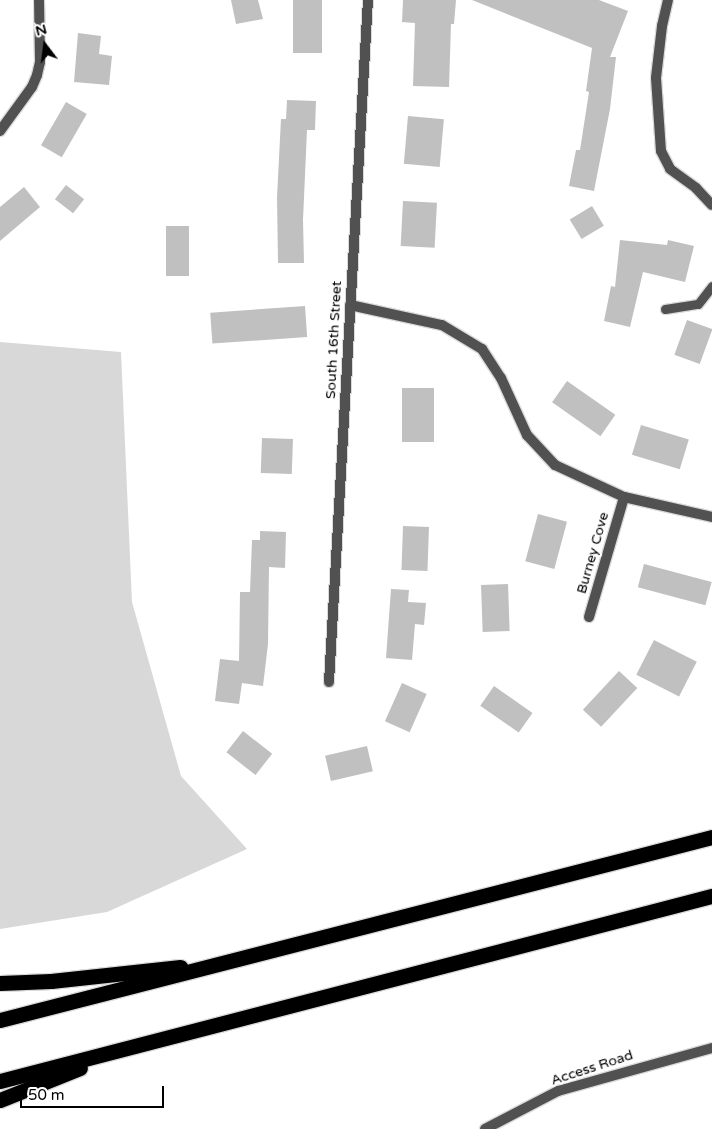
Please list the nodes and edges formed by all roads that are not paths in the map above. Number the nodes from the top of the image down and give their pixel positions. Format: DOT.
graph roads {
  1 [pos="39,0"];
  2 [pos="368,0"];
  3 [pos="668,0"];
  4 [pos="0,131"];
  5 [pos="712,205"];
  6 [pos="712,286"];
  7 [pos="350,305"];
  8 [pos="665,309"];
  9 [pos="624,496"];
  10 [pos="712,518"];
  11 [pos="589,617"];
  12 [pos="329,682"];
  13 [pos="712,837"];
  14 [pos="712,896"];
  15 [pos="233,962"];
  16 [pos="0,983"];
  17 [pos="0,1020"];
  18 [pos="145,1043"];
  19 [pos="712,1048"];
  20 [pos="0,1081"];
  21 [pos="0,1100"];
  22 [pos="485,1129"];
  1 -- 4 [label="street"];
  2 -- 7 [label="street, South 16th Street"];
  3 -- 5 [label="street"];
  6 -- 8 [label="lane"];
  7 -- 9 [label="street"];
  7 -- 12 [label="street, South 16th Street"];
  9 -- 10 [label="street"];
  9 -- 11 [label="street, Burney Cove"];
  13 -- 15 [label="highway"];
  14 -- 18 [label="highway"];
  15 -- 16 [label="highway"];
  15 -- 17 [label="highway"];
  18 -- 20 [label="highway"];
  18 -- 21 [label="highway"];
  19 -- 22 [label="street, Access Road"];
}
